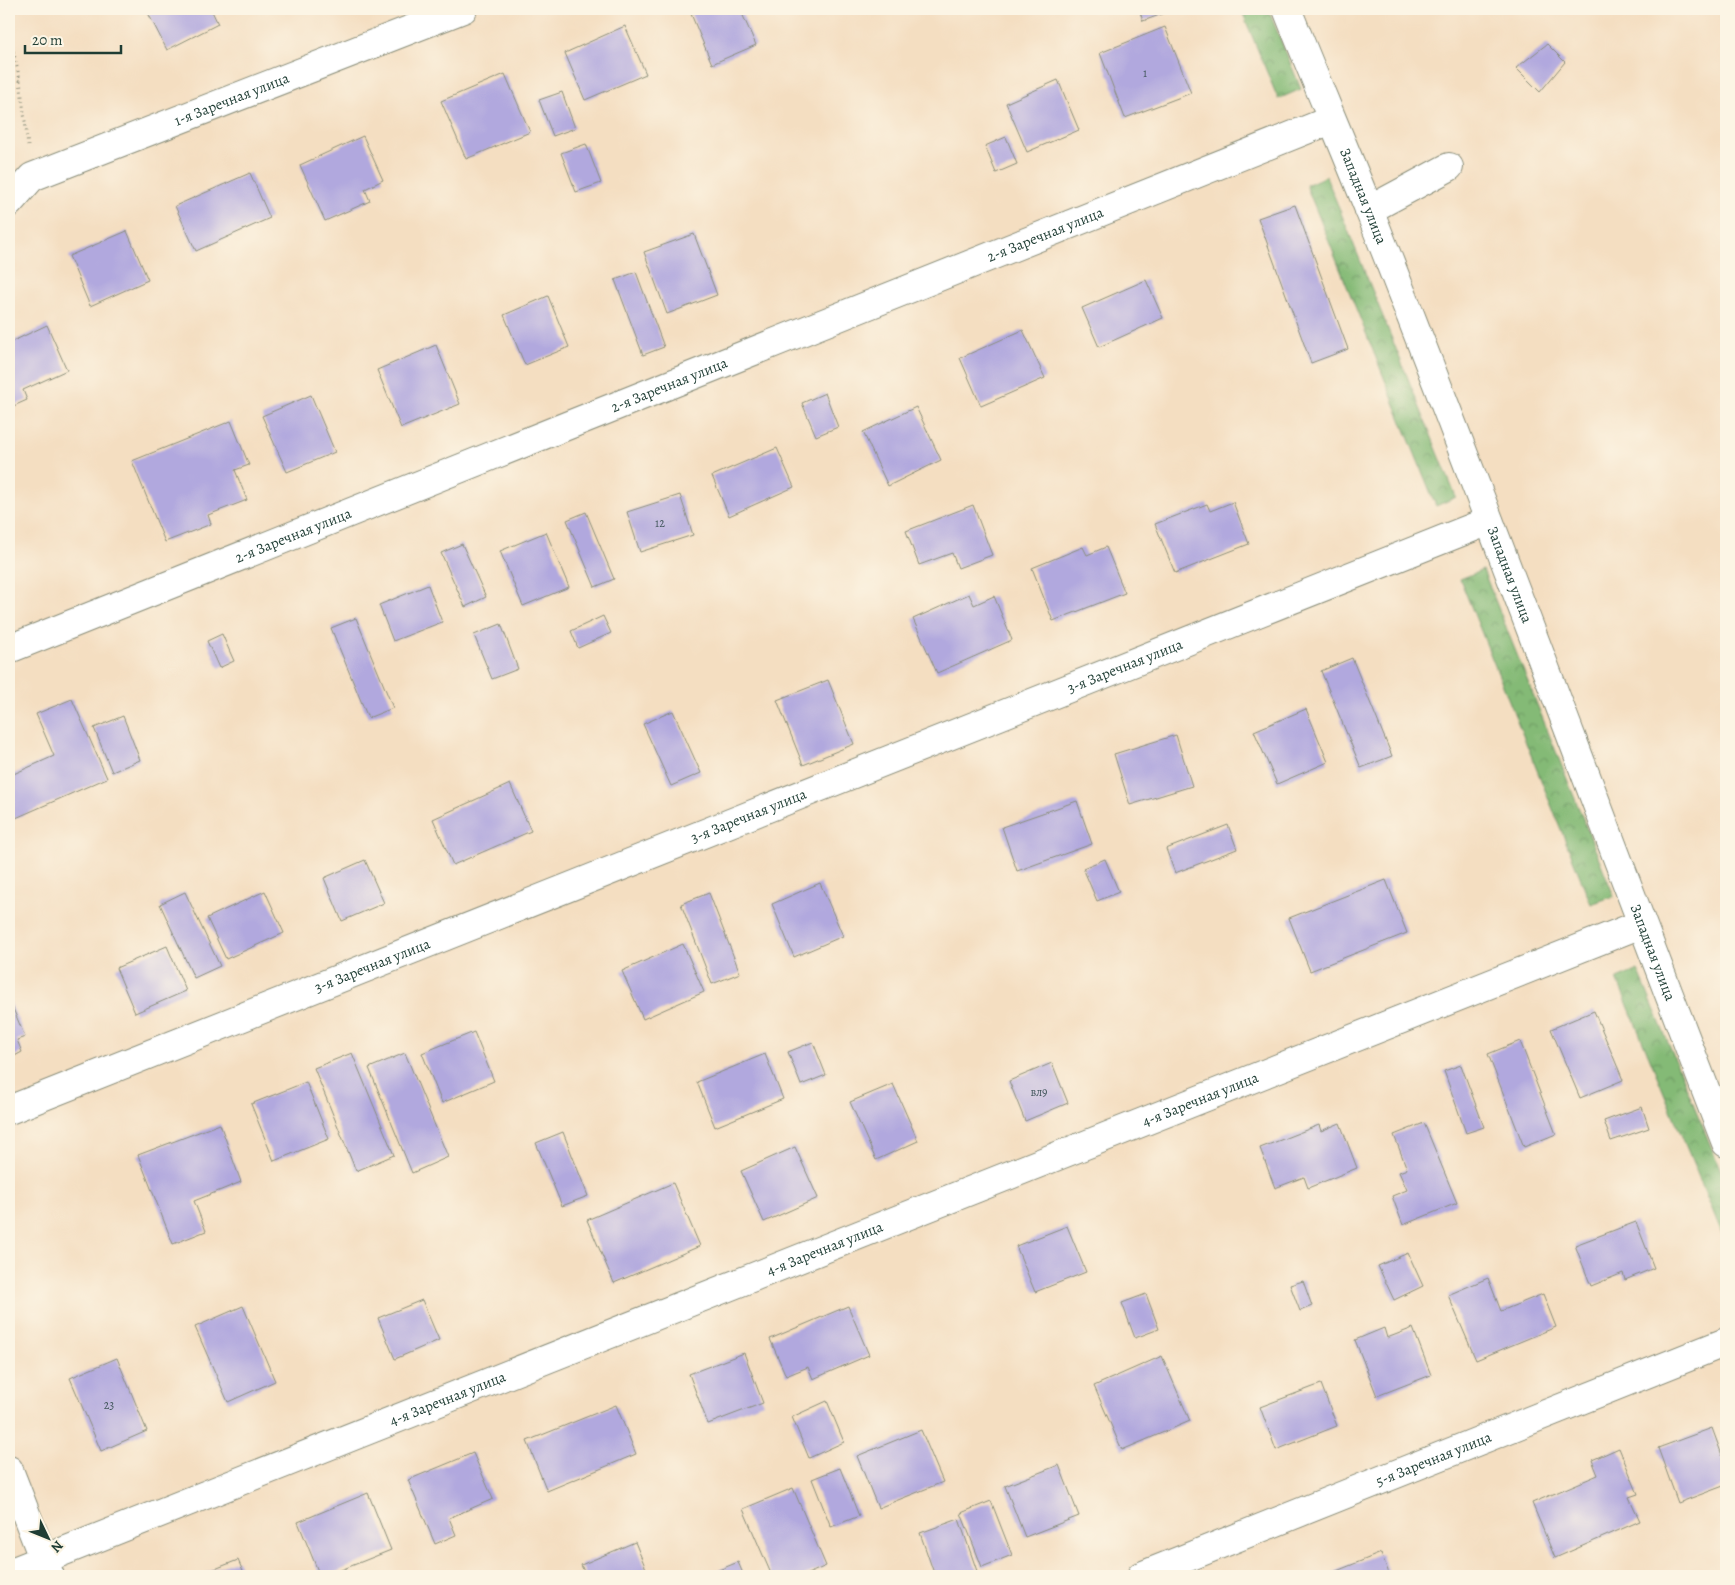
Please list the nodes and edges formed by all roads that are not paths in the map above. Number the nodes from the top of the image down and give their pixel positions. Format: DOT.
graph roads {
  1 [pos="464,9"];
  2 [pos="1287,9"];
  3 [pos="1331,120"];
  4 [pos="1449,167"];
  5 [pos="9,203"];
  6 [pos="1369,210"];
  7 [pos="1489,521"];
  8 [pos="9,649"];
  9 [pos="1641,924"];
  10 [pos="9,1110"];
  11 [pos="1726,1143"];
  12 [pos="1726,1342"];
  13 [pos="9,1470"];
  14 [pos="47,1568"];
  15 [pos="9,1573"];
  16 [pos="1141,1576"];
  1 -- 5 [label="street, 1-я Заречная улица"];
  2 -- 3 [label="street, Западная улица"];
  3 -- 6 [label="street, Западная улица"];
  3 -- 8 [label="street, 2-я Заречная улица"];
  4 -- 6 [label="street"];
  6 -- 7 [label="street, Западная улица"];
  7 -- 9 [label="street, Западная улица"];
  7 -- 10 [label="street, 3-я Заречная улица"];
  9 -- 11 [label="street, Западная улица"];
  9 -- 14 [label="street, 4-я Заречная улица"];
  12 -- 16 [label="street, 5-я Заречная улица"];
  13 -- 14 [label="street"];
  14 -- 15 [label="street, 4-я Заречная улица"];
}
